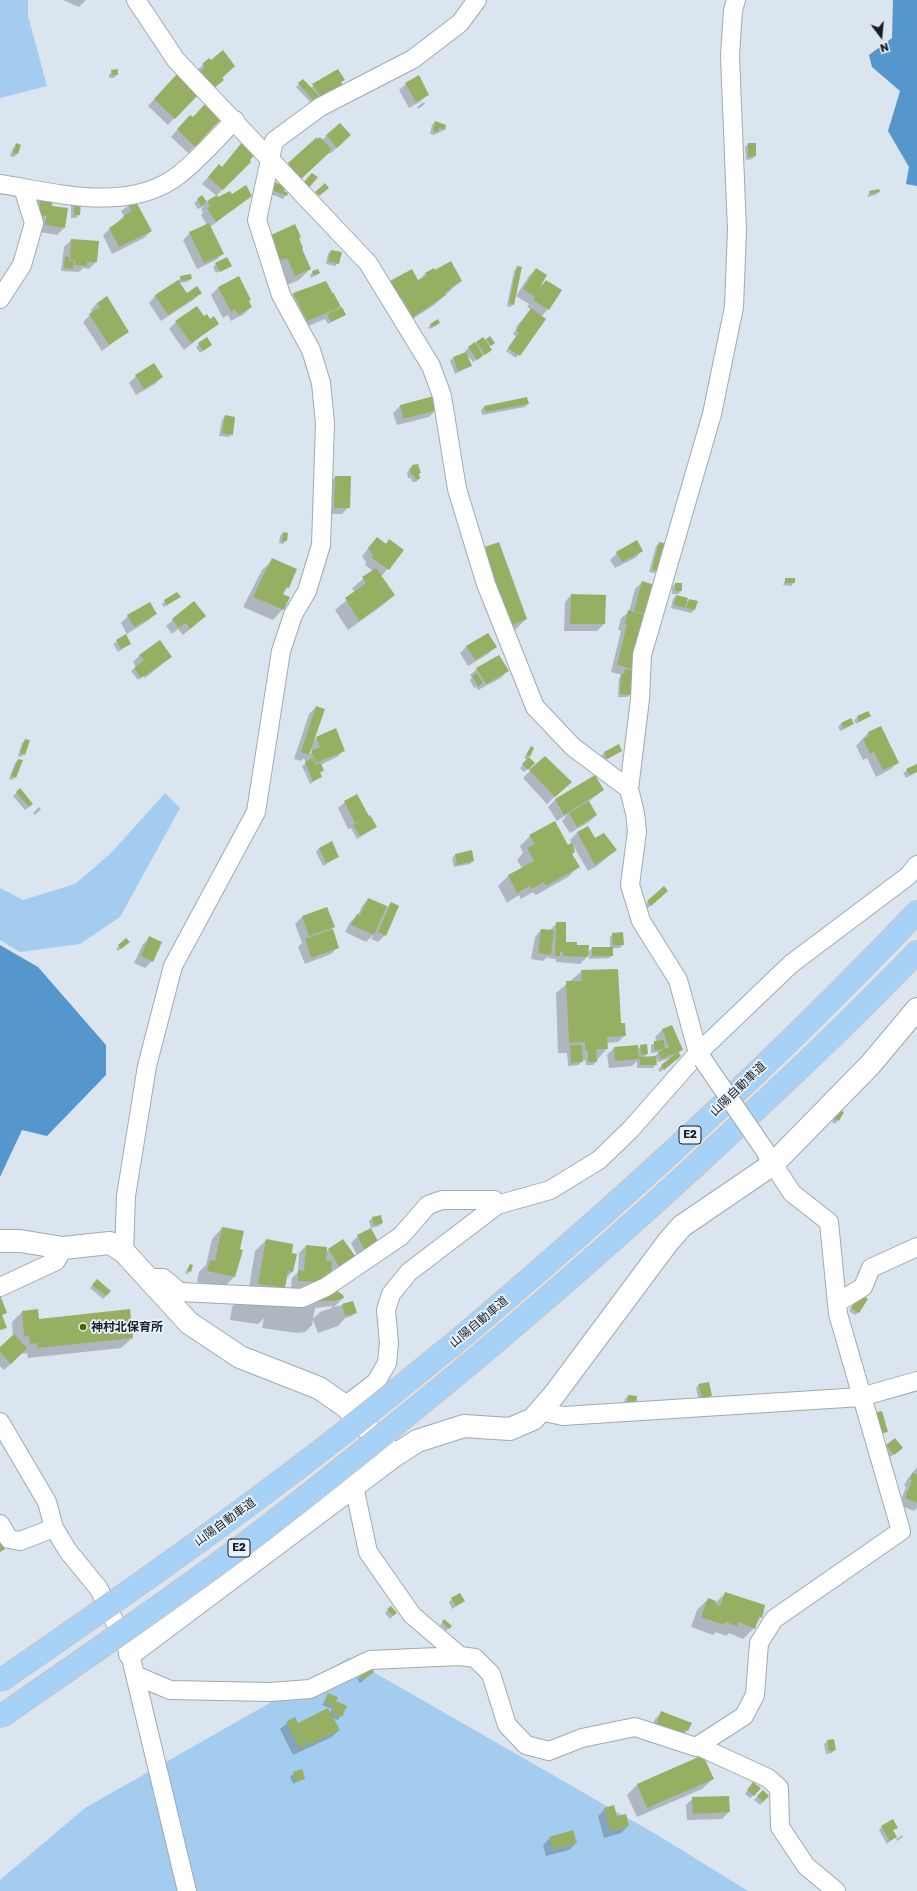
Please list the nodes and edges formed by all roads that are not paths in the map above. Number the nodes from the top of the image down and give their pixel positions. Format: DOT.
graph roads {
  1 [pos="136,0"];
  2 [pos="477,0"];
  3 [pos="736,0"];
  4 [pos="235,120"];
  5 [pos="269,159"];
  6 [pos="0,184"];
  7 [pos="23,188"];
  8 [pos="0,299"];
  9 [pos="629,789"];
  10 [pos="917,865"];
  11 [pos="917,912"];
  12 [pos="917,952"];
  13 [pos="917,1009"];
  14 [pos="701,1057"];
  15 [pos="770,1158"];
  16 [pos="497,1206"];
  17 [pos="0,1241"];
  18 [pos="917,1247"];
  19 [pos="63,1248"];
  20 [pos="124,1252"];
  21 [pos="148,1278"];
  22 [pos="0,1287"];
  23 [pos="837,1303"];
  24 [pos="917,1380"];
  25 [pos="861,1397"];
  26 [pos="345,1406"];
  27 [pos="540,1411"];
  28 [pos="0,1422"];
  29 [pos="394,1456"];
  30 [pos="354,1486"];
  31 [pos="0,1524"];
  32 [pos="54,1528"];
  33 [pos="130,1654"];
  34 [pos="460,1656"];
  35 [pos="135,1675"];
  36 [pos="0,1681"];
  37 [pos="0,1717"];
  38 [pos="698,1746"];
  39 [pos="188,1891"];
  40 [pos="836,1891"];
  1 -- 4 [label="street"];
  2 -- 5 [label="street"];
  3 -- 9 [label="street"];
  4 -- 5 [label="street"];
  4 -- 7 [label="street"];
  5 -- 9 [label="street"];
  5 -- 20 [label="street"];
  6 -- 7 [label="street"];
  7 -- 8 [label="street"];
  9 -- 14 [label="street"];
  10 -- 14 [label="street"];
  11 -- 36 [label="highway, 山陽自動車道 / E2, bridge"];
  12 -- 37 [label="highway, E2, bridge"];
  13 -- 15 [label="street"];
  14 -- 15 [label="street, bridge"];
  14 -- 16 [label="street"];
  15 -- 23 [label="street"];
  15 -- 27 [label="street"];
  16 -- 21 [label="street"];
  16 -- 26 [label="street"];
  17 -- 19 [label="street"];
  18 -- 23 [label="street"];
  19 -- 20 [label="street"];
  19 -- 22 [label="street"];
  20 -- 21 [label="street"];
  21 -- 26 [label="street"];
  23 -- 25 [label="street"];
  24 -- 25 [label="street"];
  25 -- 27 [label="street"];
  25 -- 38 [label="street"];
  26 -- 29 [label="street"];
  27 -- 29 [label="street"];
  28 -- 32 [label="street"];
  29 -- 30 [label="street"];
  30 -- 33 [label="street"];
  30 -- 34 [label="street"];
  31 -- 32 [label="street"];
  32 -- 33 [label="street"];
  33 -- 35 [label="street"];
  34 -- 35 [label="street"];
  34 -- 38 [label="street"];
  35 -- 39 [label="street"];
  38 -- 40 [label="street"];
}
